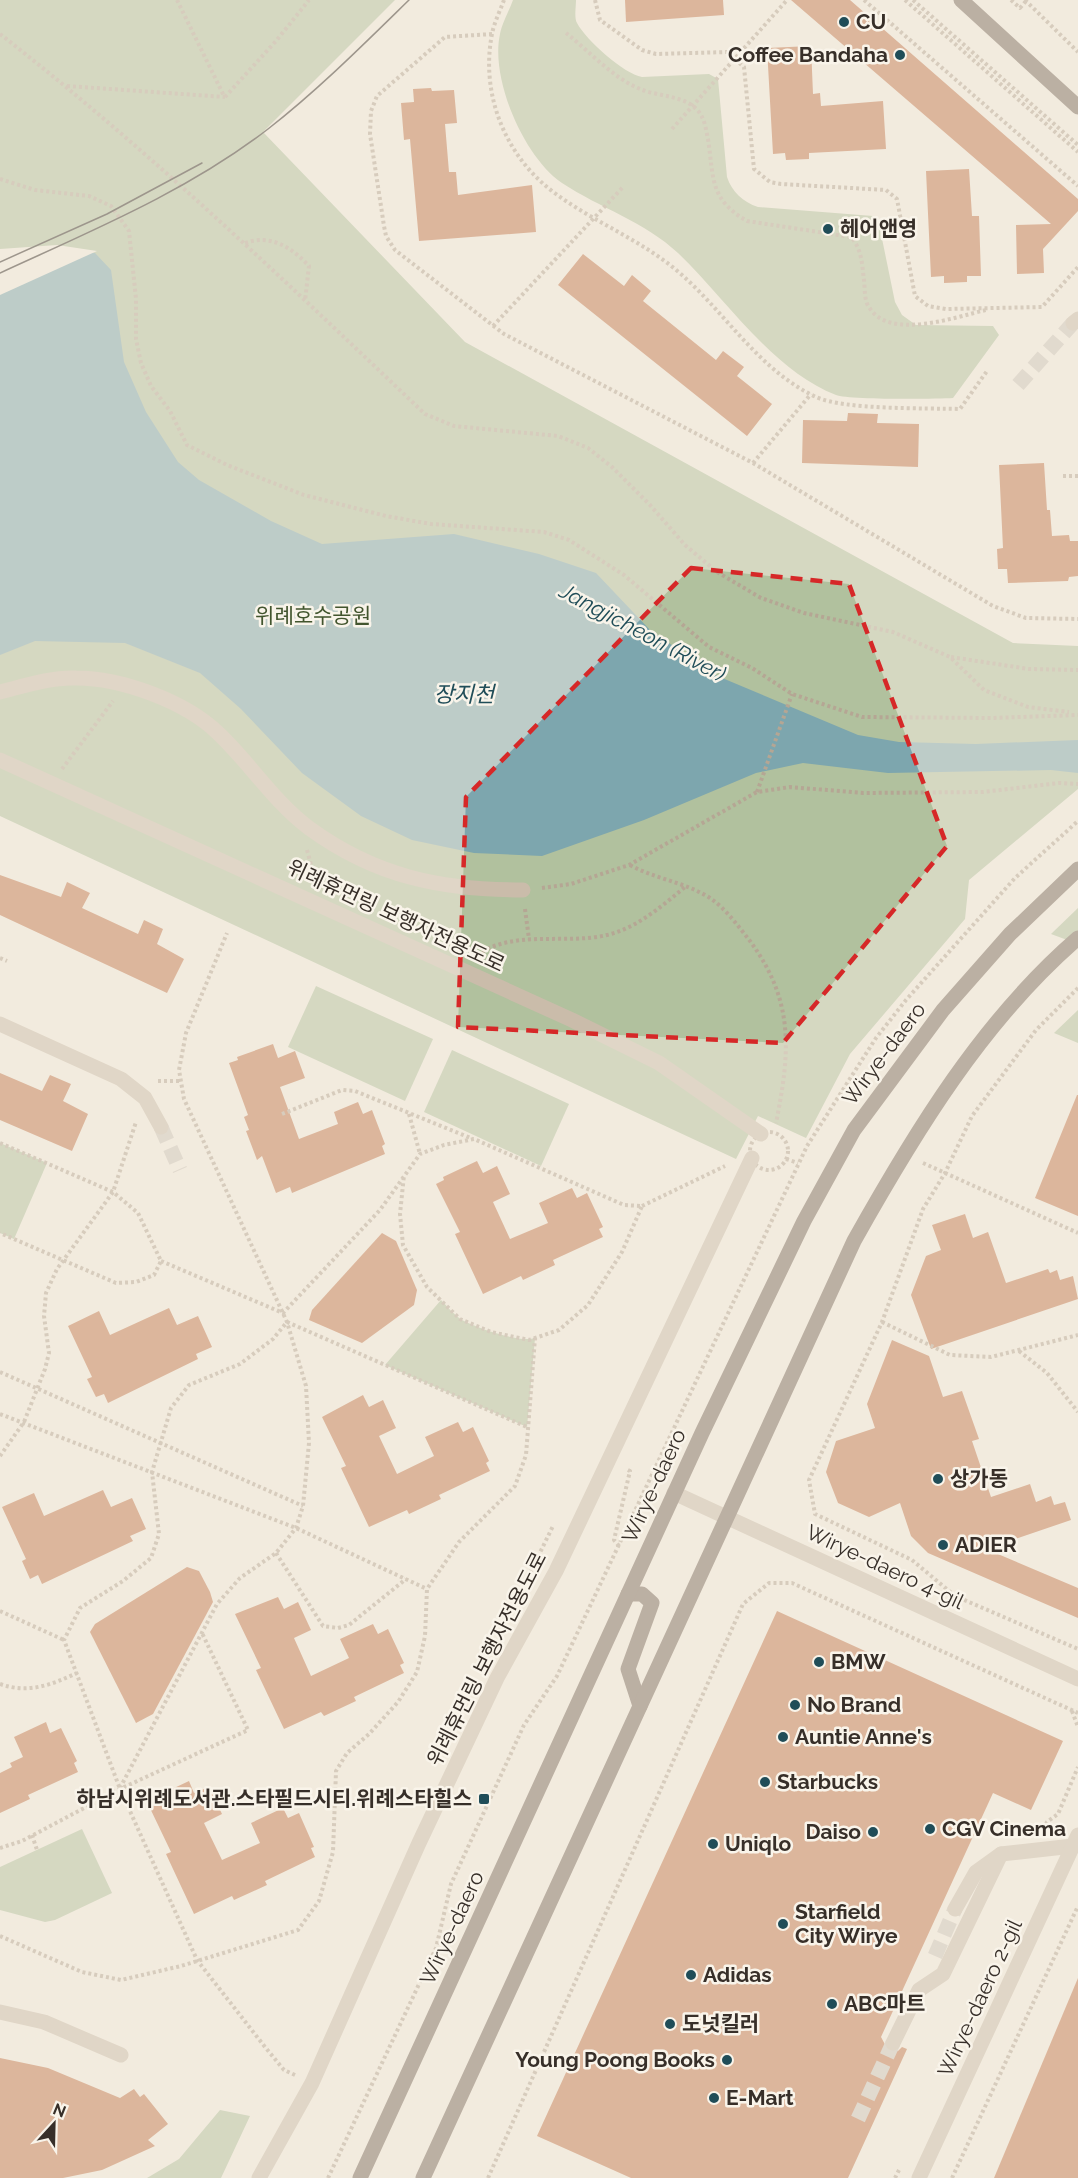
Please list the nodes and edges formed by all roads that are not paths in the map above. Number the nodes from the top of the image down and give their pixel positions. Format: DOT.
graph roads {
  1 [pos="962,0"];
  2 [pos="1078,107"];
  3 [pos="0,692"];
  4 [pos="0,760"];
  5 [pos="1078,869"];
  6 [pos="523,890"];
  7 [pos="1078,938"];
  8 [pos="0,1024"];
  9 [pos="161,1127"];
  10 [pos="768,1133"];
  11 [pos="752,1158"];
  12 [pos="674,1493"];
  13 [pos="727,1517"];
  14 [pos="628,1594"];
  15 [pos="1078,1679"];
  16 [pos="640,1706"];
  17 [pos="1076,1840"];
  18 [pos="1001,1854"];
  19 [pos="955,1909"];
  20 [pos="0,2012"];
  21 [pos="893,2043"];
  22 [pos="121,2055"];
  23 [pos="259,2178"];
  24 [pos="360,2178"];
  25 [pos="423,2178"];
  26 [pos="919,2178"];
  1 -- 2 [label="main road"];
  3 -- 6 [label="street, 위례휴먼링 보행자전용도로"];
  4 -- 10 [label="street, 위례휴먼링 보행자전용도로"];
  5 -- 12 [label="main road, Wirye-daero"];
  7 -- 13 [label="main road"];
  8 -- 9 [label="street"];
  11 -- 23 [label="street, 위례휴먼링 보행자전용도로"];
  12 -- 13 [label="street, Wirye-daero 4-gil"];
  12 -- 14 [label="main road, Wirye-daero"];
  13 -- 15 [label="street, Wirye-daero 4-gil"];
  13 -- 16 [label="main road"];
  14 -- 16 [label="main road"];
  14 -- 24 [label="main road, Wirye-daero"];
  16 -- 25 [label="main road"];
  17 -- 18 [label="street"];
  17 -- 26 [label="street, Wirye-daero 2-gil"];
  18 -- 19 [label="street"];
  18 -- 21 [label="street"];
  20 -- 22 [label="street"];
}
